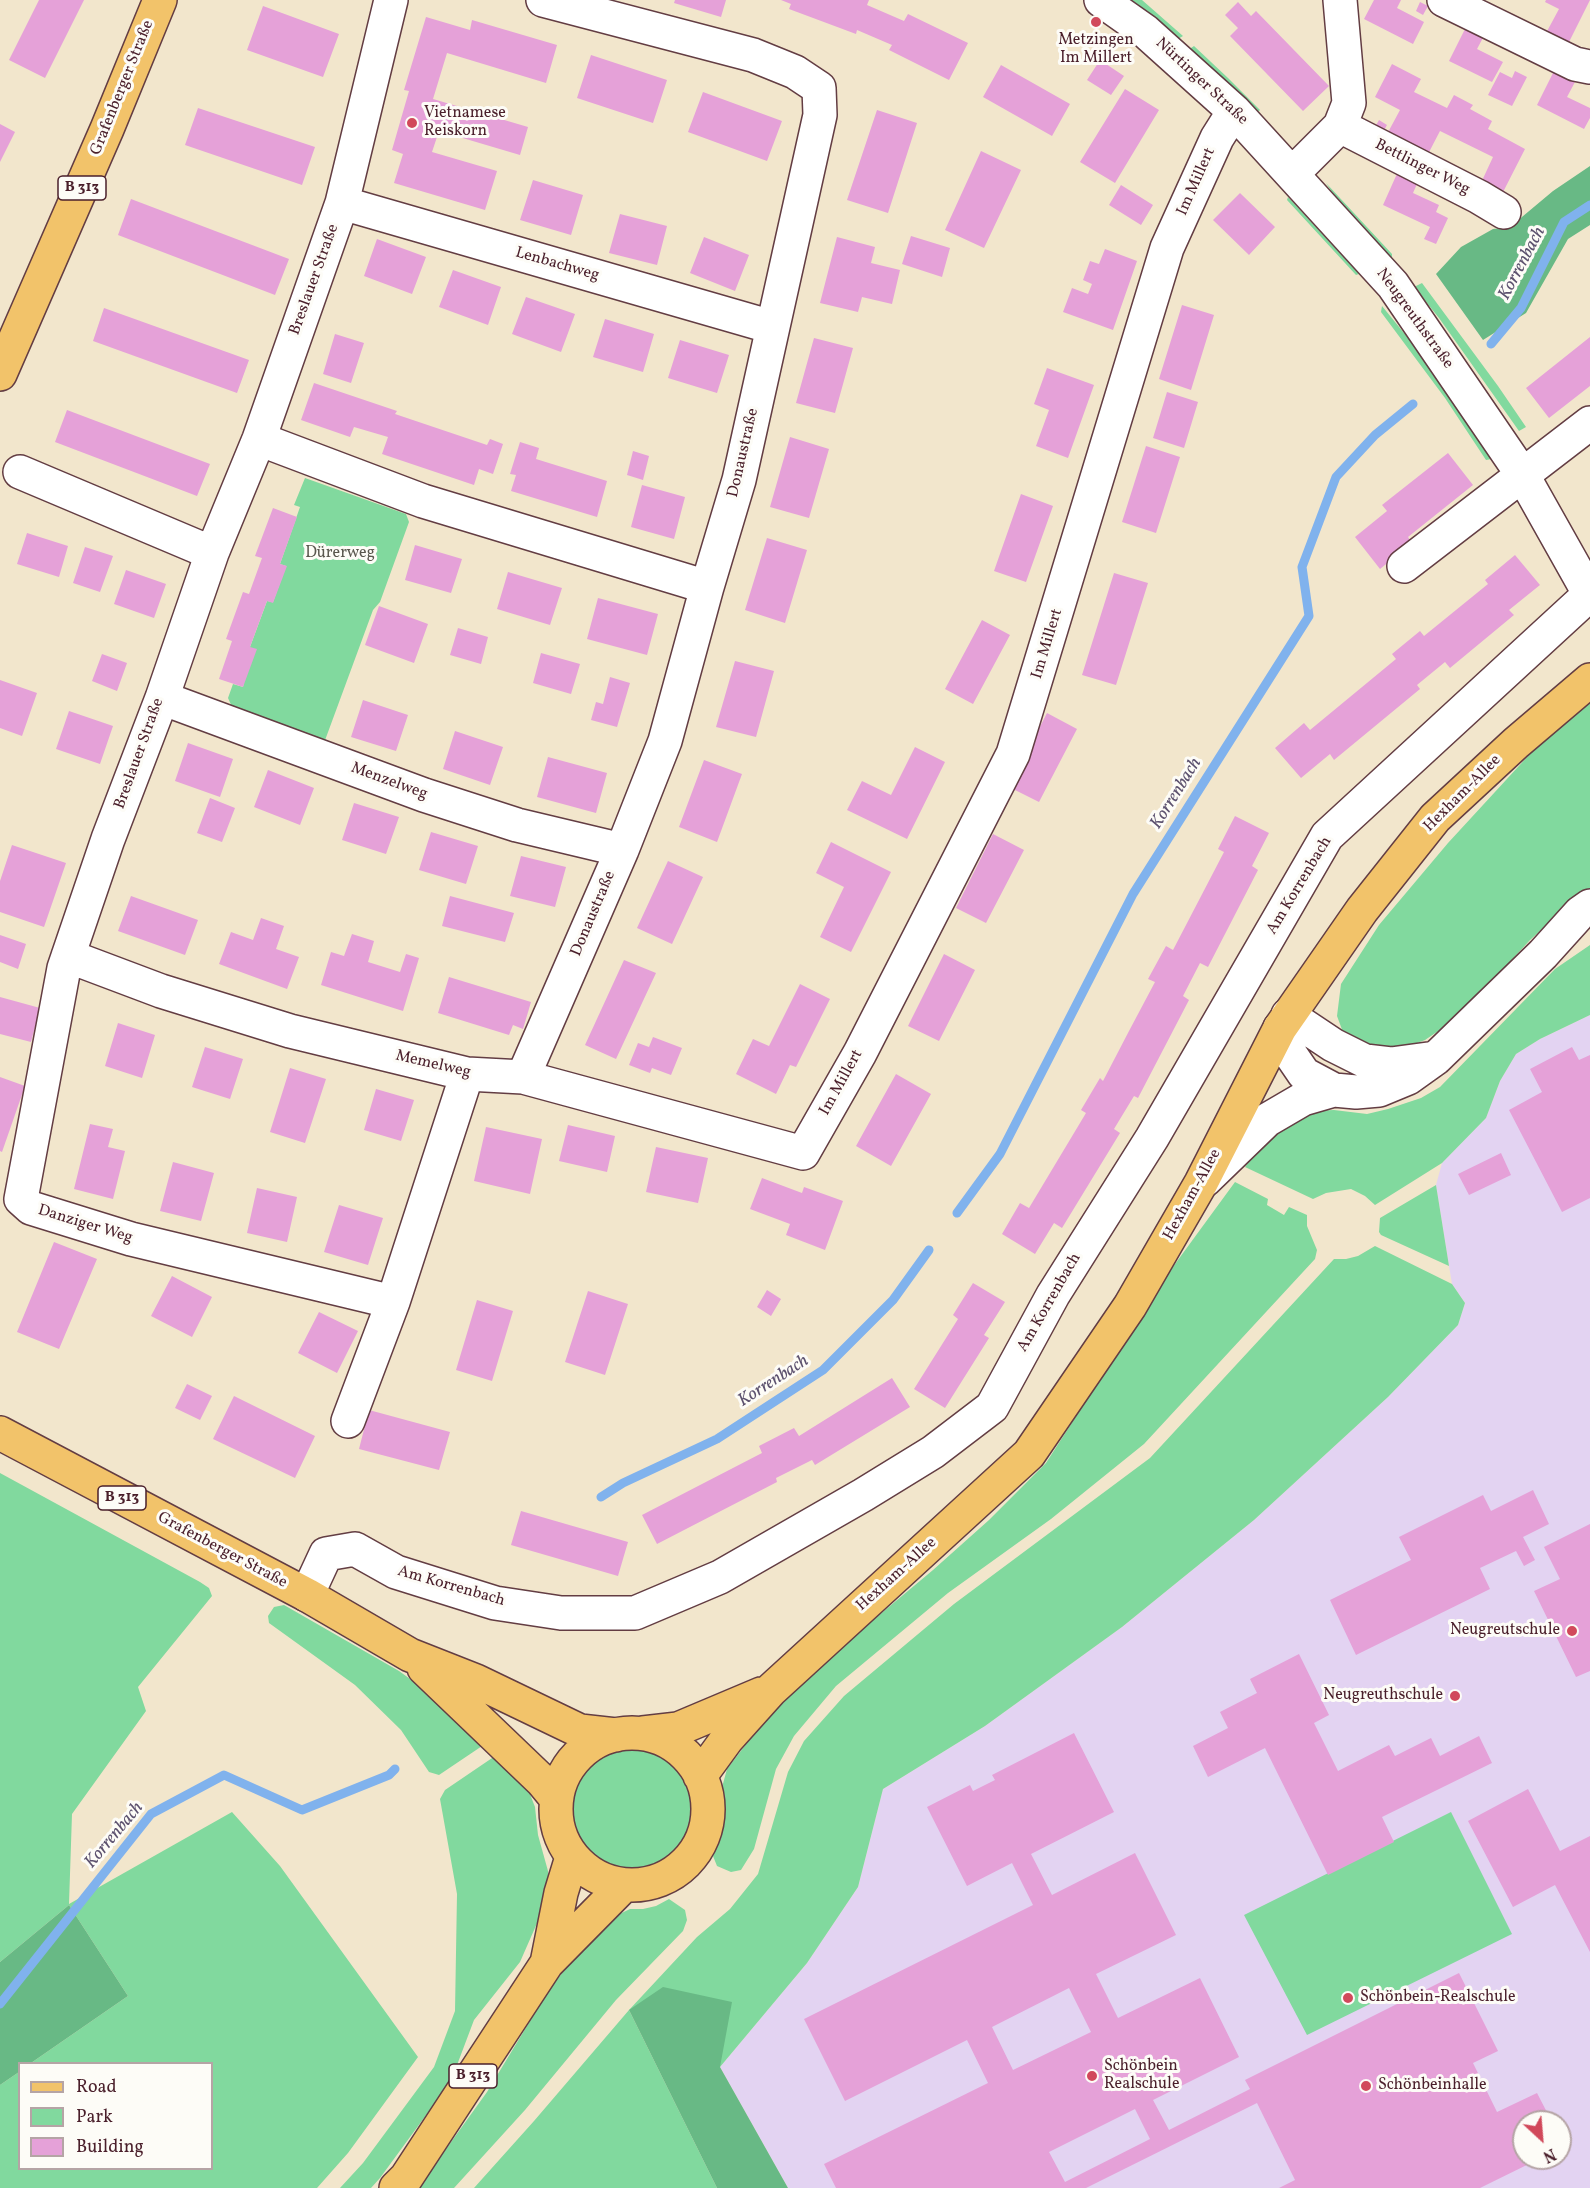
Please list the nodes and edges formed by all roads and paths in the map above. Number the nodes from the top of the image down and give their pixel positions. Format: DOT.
graph roads {
  1 [pos="159,0"];
  2 [pos="391,0"];
  3 [pos="543,0"];
  4 [pos="1101,0"];
  5 [pos="1340,0"];
  6 [pos="1444,0"];
  7 [pos="1590,67"];
  8 [pos="1234,111"];
  9 [pos="1340,126"];
  10 [pos="1292,174"];
  11 [pos="342,203"];
  12 [pos="1504,212"];
  13 [pos="772,327"];
  14 [pos="0,374"];
  15 [pos="1590,423"];
  16 [pos="259,439"];
  17 [pos="20,472"];
  18 [pos="1522,474"];
  19 [pos="212,553"];
  20 [pos="1404,566"];
  21 [pos="706,587"];
  22 [pos="1590,594"];
  23 [pos="1590,680"];
  24 [pos="162,698"];
  25 [pos="621,850"];
  26 [pos="1590,906"];
  27 [pos="1590,933"];
  28 [pos="1543,954"];
  29 [pos="68,956"];
  30 [pos="1284,1022"];
  31 [pos="1436,1058"];
  32 [pos="467,1074"];
  33 [pos="523,1077"];
  34 [pos="1334,1090"];
  35 [pos="803,1153"];
  36 [pos="1201,1183"];
  37 [pos="393,1302"];
  38 [pos="348,1421"];
  39 [pos="0,1433"];
  40 [pos="307,1595"];
  41 [pos="410,1655"];
  42 [pos="771,1690"];
  43 [pos="628,1734"];
  44 [pos="700,1776"];
  45 [pos="556,1798"];
  46 [pos="572,1857"];
  47 [pos="624,1885"];
  48 [pos="547,1963"];
  49 [pos="396,2188"];
  1 -- 14 [label="main road, Grafenberger Straße / B 313"];
  2 -- 11 [label="street, Breslauer Straße"];
  3 -- 13 [label="street, Donaustraße"];
  4 -- 8 [label="street, Nürtinger Straße"];
  5 -- 9 [label="street"];
  6 -- 7 [label="street"];
  8 -- 10 [label="street, Nürtinger Straße"];
  8 -- 35 [label="street, Im Millert"];
  9 -- 10 [label="street"];
  9 -- 12 [label="street, Bettlinger Weg"];
  10 -- 18 [label="street, Neugreuthstraße"];
  11 -- 13 [label="street, Lenbachweg"];
  11 -- 16 [label="street, Breslauer Straße"];
  13 -- 21 [label="street, Donaustraße"];
  15 -- 18 [label="street"];
  16 -- 19 [label="street, Breslauer Straße"];
  16 -- 21 [label="street"];
  17 -- 19 [label="street"];
  18 -- 20 [label="street"];
  18 -- 22 [label="street, Neugreuthstraße"];
  19 -- 24 [label="street, Breslauer Straße"];
  21 -- 25 [label="street, Donaustraße"];
  22 -- 40 [label="street, Am Korrenbach"];
  23 -- 30 [label="main road, Hexham-Allee"];
  24 -- 25 [label="street, Menzelweg"];
  24 -- 29 [label="street, Breslauer Straße"];
  25 -- 33 [label="street, Donaustraße"];
  26 -- 28 [label="street"];
  27 -- 28 [label="street"];
  28 -- 31 [label="street"];
  29 -- 32 [label="street, Memelweg"];
  29 -- 37 [label="street, Danziger Weg"];
  30 -- 31 [label="street"];
  30 -- 34 [label="street"];
  30 -- 36 [label="main road, Hexham-Allee"];
  31 -- 34 [label="street"];
  32 -- 33 [label="street, Memelweg"];
  32 -- 37 [label="street"];
  33 -- 35 [label="street, Memelweg"];
  34 -- 36 [label="street"];
  36 -- 42 [label="main road, Hexham-Allee"];
  37 -- 38 [label="street"];
  39 -- 40 [label="main road, Grafenberger Straße / B 313"];
  40 -- 41 [label="main road, Grafenberger Straße / B 313"];
  41 -- 43 [label="main road, Grafenberger Straße / B 313"];
  41 -- 45 [label="main road, Grafenberger Straße / B 313"];
  42 -- 43 [label="main road, Hexham-Allee"];
  42 -- 44 [label="main road, Hexham-Allee"];
  43 -- 44 [label="main road"];
  43 -- 45 [label="main road"];
  44 -- 47 [label="main road"];
  45 -- 46 [label="main road"];
  46 -- 47 [label="main road"];
  46 -- 48 [label="main road, B 313"];
  47 -- 48 [label="main road, B 313"];
  48 -- 49 [label="main road, B 313"];
}
